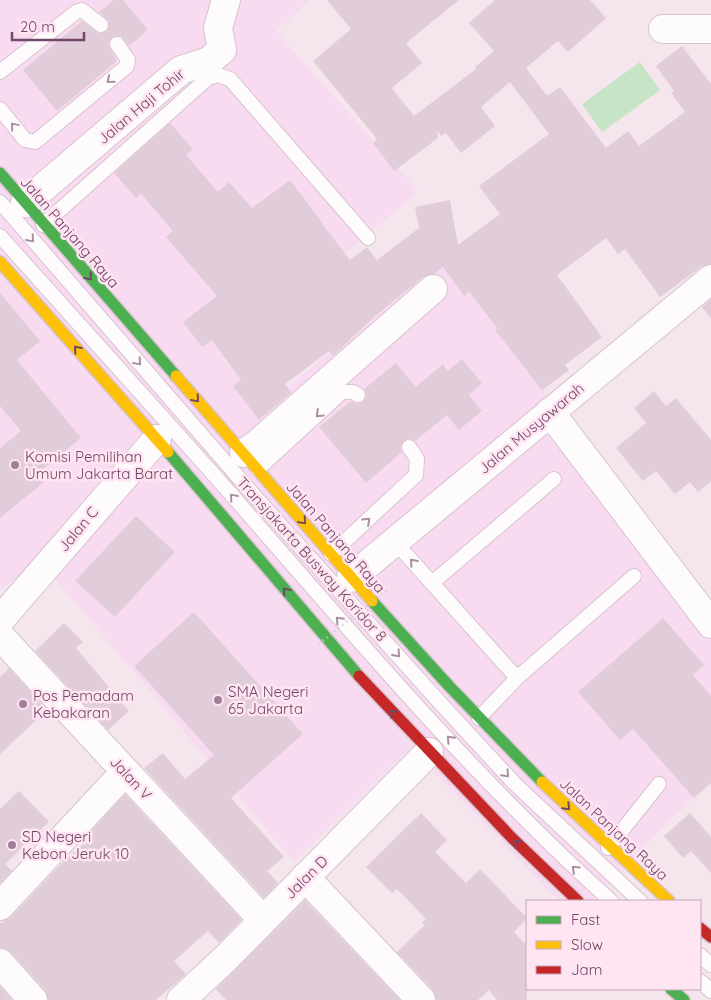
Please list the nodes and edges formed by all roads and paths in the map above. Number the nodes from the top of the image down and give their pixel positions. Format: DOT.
graph roads {
  1 [pos="226,0"];
  2 [pos="101,25"];
  3 [pos="711,28"];
  4 [pos="663,29"];
  5 [pos="117,44"];
  6 [pos="0,72"];
  7 [pos="0,109"];
  8 [pos="0,173"];
  9 [pos="13,203"];
  10 [pos="43,225"];
  11 [pos="0,236"];
  12 [pos="368,238"];
  13 [pos="0,262"];
  14 [pos="711,279"];
  15 [pos="433,289"];
  16 [pos="358,395"];
  17 [pos="550,412"];
  18 [pos="157,439"];
  19 [pos="409,447"];
  20 [pos="251,461"];
  21 [pos="554,479"];
  22 [pos="395,542"];
  23 [pos="335,551"];
  24 [pos="355,574"];
  25 [pos="634,576"];
  26 [pos="432,583"];
  27 [pos="387,589"];
  28 [pos="0,620"];
  29 [pos="711,624"];
  30 [pos="0,636"];
  31 [pos="319,644"];
  32 [pos="517,678"];
  33 [pos="479,718"];
  34 [pos="429,752"];
  35 [pos="125,772"];
  36 [pos="659,784"];
  37 [pos="608,848"];
  38 [pos="305,877"];
  39 [pos="577,900"];
  40 [pos="610,900"];
  41 [pos="639,900"];
  42 [pos="668,900"];
  43 [pos="0,906"];
  44 [pos="263,920"];
  45 [pos="701,929"];
  46 [pos="711,937"];
  47 [pos="701,956"];
  48 [pos="0,963"];
  49 [pos="711,965"];
  50 [pos="701,982"];
  51 [pos="672,990"];
  52 [pos="711,991"];
  53 [pos="33,1000"];
  54 [pos="181,1000"];
  55 [pos="421,1000"];
  56 [pos="684,1000"];
  1 -- 9 [label="street, Jalan Haji Tohir"];
  2 -- 6 [label="lane"];
  3 -- 4 [label="street"];
  5 -- 7 [label="lane, one-way"];
  8 -- 9 [label="main road, Jalan Panjang Raya"];
  9 -- 10 [label="main road, Jalan Panjang Raya"];
  9 -- 41 [label="lane, Transjakarta Busway Koridor 8, one-way"];
  10 -- 12 [label="lane"];
  10 -- 20 [label="main road, Jalan Panjang Raya, one-way"];
  40 -- 11 [label="lane, Transjakarta Busway Koridor 8, one-way"];
  18 -- 13 [label="main road, one-way"];
  14 -- 17 [label="street, Jalan Musyawarah"];
  15 -- 20 [label="street"];
  16 -- 20 [label="lane, one-way"];
  17 -- 22 [label="street, Jalan Musyawarah"];
  17 -- 29 [label="street"];
  18 -- 28 [label="street, Jalan C"];
  34 -- 18 [label="main road, one-way"];
  23 -- 19 [label="lane, one-way"];
  20 -- 23 [label="main road, Jalan Panjang Raya, one-way"];
  21 -- 26 [label="lane"];
  22 -- 24 [label="street, Jalan Musyawarah"];
  26 -- 22 [label="lane, one-way"];
  23 -- 24 [label="lane"];
  24 -- 33 [label="main road, Jalan Panjang Raya"];
  25 -- 32 [label="lane"];
  26 -- 32 [label="lane"];
  27 -- 31 [label="path, bridge"];
  30 -- 35 [label="street, Jalan V"];
  32 -- 33 [label="lane"];
  33 -- 37 [label="main road, Jalan Panjang Raya, one-way"];
  34 -- 38 [label="street, Jalan D"];
  39 -- 34 [label="main road, one-way"];
  35 -- 43 [label="street"];
  35 -- 44 [label="street, Jalan V"];
  36 -- 37 [label="lane"];
  37 -- 42 [label="main road, Jalan Panjang Raya"];
  38 -- 44 [label="street, Jalan D"];
  38 -- 55 [label="street"];
  44 -- 54 [label="street, Jalan D"];
  45 -- 46 [label="main road"];
  47 -- 49 [label="lane"];
  48 -- 53 [label="street"];
  50 -- 52 [label="lane"];
  51 -- 56 [label="main road"];
}
